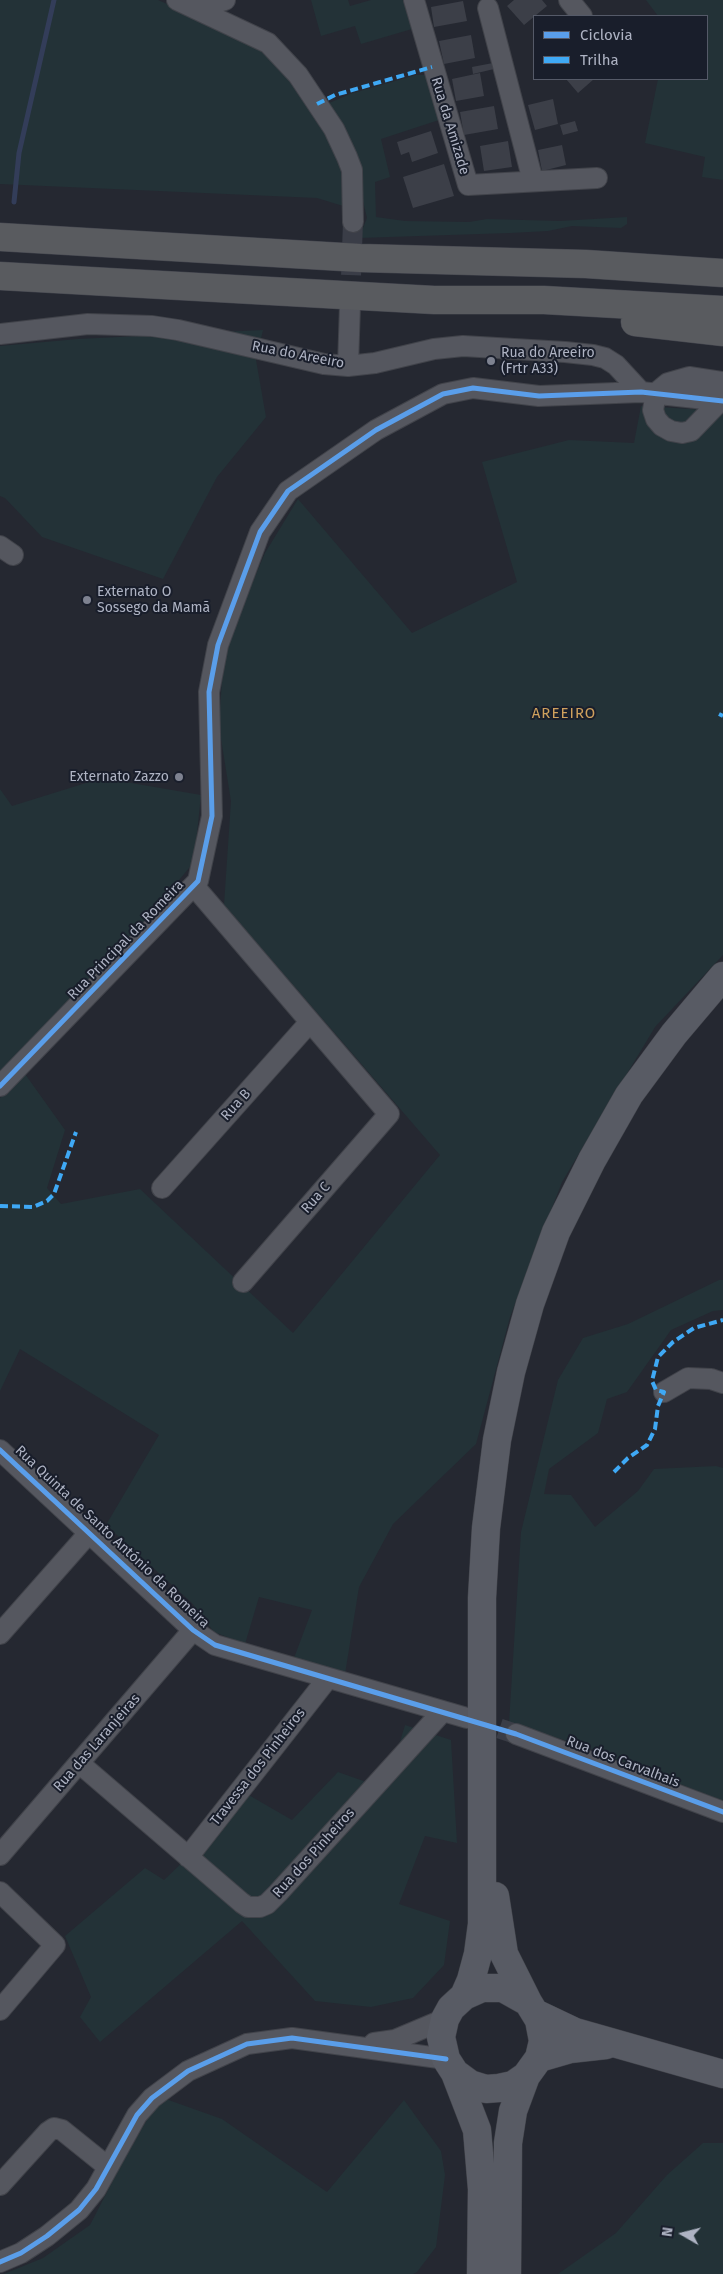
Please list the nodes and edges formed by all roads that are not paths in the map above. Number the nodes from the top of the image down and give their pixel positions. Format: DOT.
graph roads {
  1 [pos="177,0"];
  2 [pos="225,0"];
  3 [pos="414,0"];
  4 [pos="569,0"];
  5 [pos="488,8"];
  6 [pos="196,9"];
  7 [pos="581,15"];
  8 [pos="598,178"];
  9 [pos="533,181"];
  10 [pos="353,222"];
  11 [pos="0,237"];
  12 [pos="723,273"];
  13 [pos="0,276"];
  14 [pos="434,300"];
  15 [pos="350,305"];
  16 [pos="723,310"];
  17 [pos="723,332"];
  18 [pos="0,334"];
  19 [pos="348,366"];
  20 [pos="648,393"];
  21 [pos="722,395"];
  22 [pos="194,886"];
  23 [pos="723,976"];
  24 [pos="723,991"];
  25 [pos="310,1022"];
  26 [pos="0,1086"];
  27 [pos="162,1188"];
  28 [pos="243,1282"];
  29 [pos="723,1383"];
  30 [pos="664,1392"];
  31 [pos="0,1450"];
  32 [pos="90,1533"];
  33 [pos="194,1630"];
  34 [pos="0,1634"];
  35 [pos="328,1678"];
  36 [pos="442,1711"];
  37 [pos="467,1718"];
  38 [pos="516,1734"];
  39 [pos="79,1763"];
  40 [pos="723,1812"];
  41 [pos="0,1855"];
  42 [pos="188,1857"];
  43 [pos="0,1892"];
  44 [pos="464,1996"];
  45 [pos="531,2007"];
  46 [pos="0,2010"];
  47 [pos="445,2019"];
  48 [pos="338,2044"];
  49 [pos="619,2045"];
  50 [pos="450,2066"];
  51 [pos="532,2067"];
  52 [pos="723,2074"];
  53 [pos="108,2167"];
  54 [pos="0,2185"];
  55 [pos="0,2262"];
  56 [pos="480,2274"];
  57 [pos="507,2274"];
  1 -- 6 [label="street"];
  2 -- 6 [label="street"];
  3 -- 9 [label="street, Rua da Amizade"];
  4 -- 7 [label="street"];
  5 -- 9 [label="street"];
  6 -- 10 [label="street"];
  8 -- 9 [label="street, Rua da Amizade"];
  11 -- 12 [label="highway"];
  13 -- 14 [label="highway"];
  14 -- 16 [label="highway"];
  14 -- 17 [label="highway"];
  15 -- 19 [label="street"];
  18 -- 19 [label="street, Rua do Areeiro"];
  19 -- 20 [label="street, Rua do Areeiro"];
  20 -- 21 [label="street, Rua Principal da Romeira"];
  20 -- 21 [label="street"];
  20 -- 22 [label="street, Rua Principal da Romeira"];
  22 -- 25 [label="street"];
  22 -- 26 [label="street, Rua Principal da Romeira"];
  23 -- 44 [label="main road"];
  24 -- 45 [label="main road"];
  25 -- 27 [label="street, Rua B"];
  25 -- 28 [label="street, Rua C"];
  29 -- 30 [label="street"];
  31 -- 32 [label="street, Rua Quinta de Santo António da Romeira"];
  32 -- 33 [label="street, Rua Quinta de Santo António da Romeira"];
  32 -- 34 [label="street"];
  33 -- 35 [label="street, Rua Quinta de Santo António da Romeira"];
  33 -- 39 [label="street, Rua das Laranjeiras"];
  35 -- 36 [label="street, Rua Quinta de Santo António da Romeira"];
  35 -- 42 [label="street, Travessa dos Pinheiros"];
  36 -- 37 [label="street, Rua Quinta de Santo António da Romeira"];
  36 -- 42 [label="street, Rua dos Pinheiros"];
  38 -- 40 [label="street, Rua dos Carvalhais"];
  39 -- 41 [label="street, Rua das Laranjeiras"];
  39 -- 42 [label="street, Rua dos Pinheiros"];
  43 -- 46 [label="street"];
  44 -- 45 [label="main road"];
  44 -- 47 [label="main road"];
  45 -- 49 [label="main road"];
  45 -- 51 [label="main road"];
  47 -- 48 [label="street"];
  47 -- 50 [label="main road"];
  48 -- 50 [label="street"];
  48 -- 53 [label="street"];
  49 -- 51 [label="main road"];
  49 -- 52 [label="main road"];
  50 -- 51 [label="main road"];
  50 -- 56 [label="main road"];
  51 -- 57 [label="main road"];
  53 -- 54 [label="street"];
  53 -- 55 [label="street"];
}
